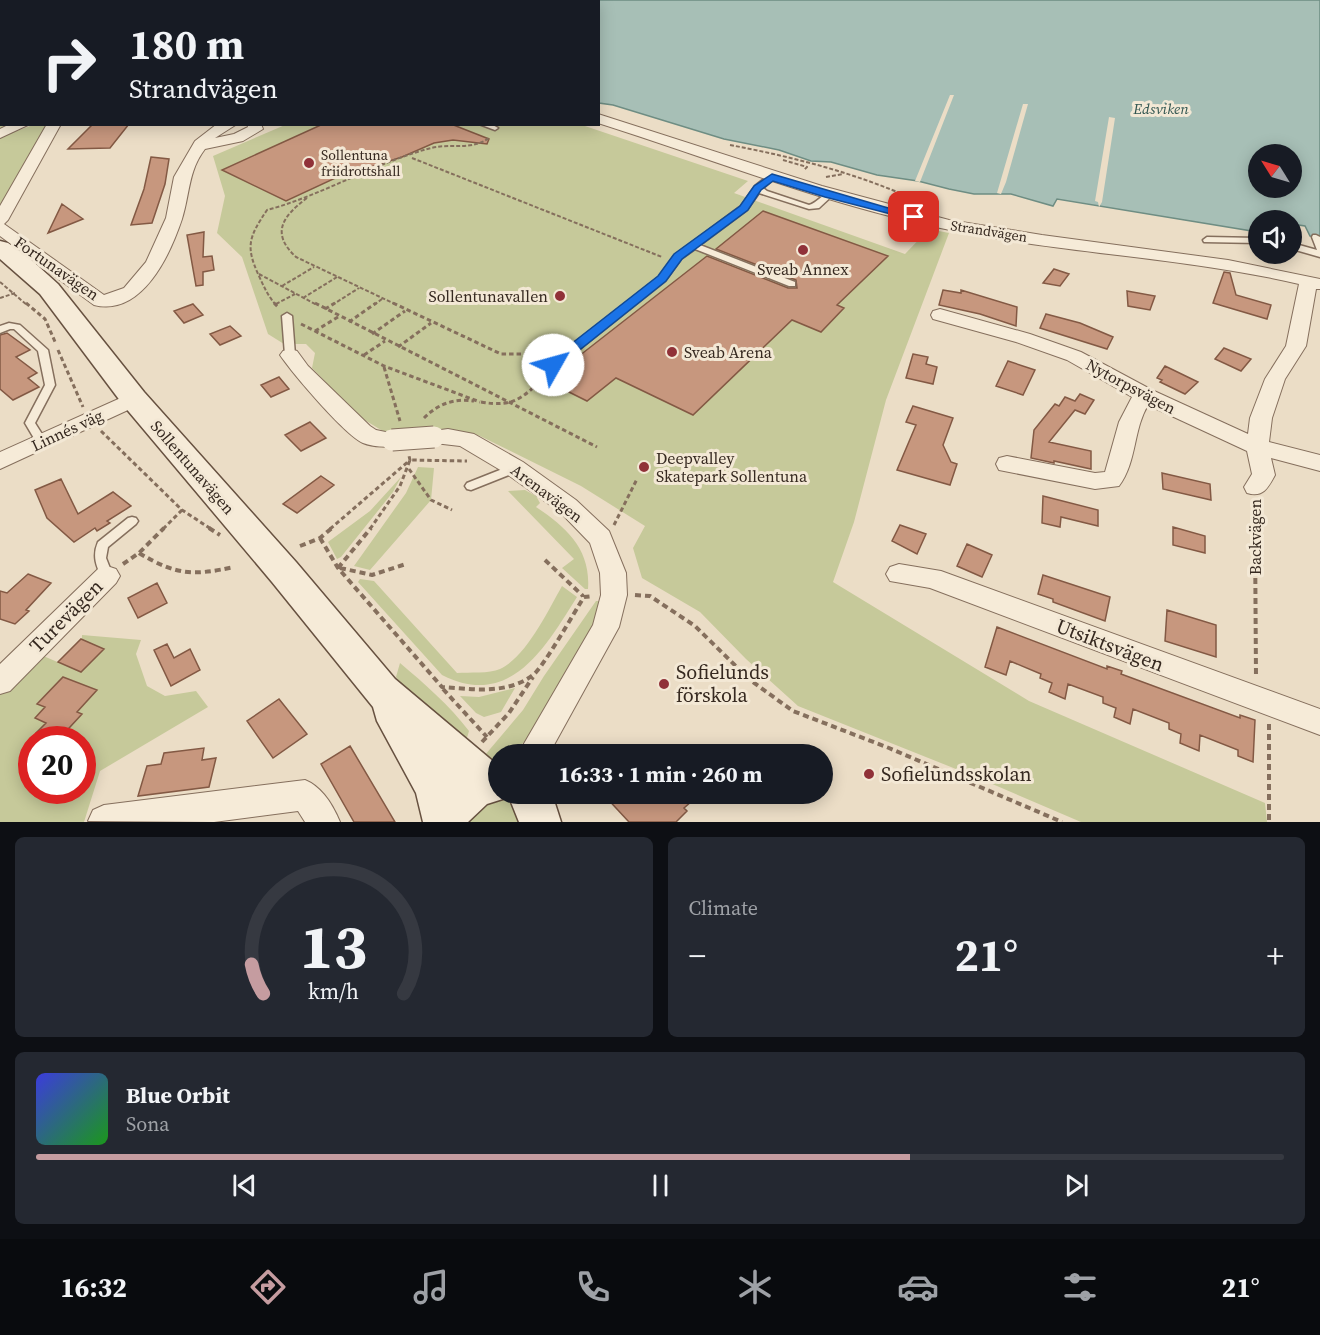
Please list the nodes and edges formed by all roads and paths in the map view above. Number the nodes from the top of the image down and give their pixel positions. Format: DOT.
graph roads {
  1 [pos="600,119"];
  2 [pos="18,126"];
  3 [pos="53,126"];
  4 [pos="226,126"];
  5 [pos="255,126"];
  6 [pos="488,126"];
  7 [pos="495,128"];
  8 [pos="0,134"];
  9 [pos="729,145"];
  10 [pos="200,146"];
  11 [pos="410,157"];
  12 [pos="783,160"];
  13 [pos="802,171"];
  14 [pos="845,174"];
  15 [pos="772,177"];
  16 [pos="758,188"];
  17 [pos="311,195"];
  18 [pos="829,195"];
  19 [pos="0,220"];
  20 [pos="0,228"];
  21 [pos="1316,237"];
  22 [pos="1207,240"];
  23 [pos="1248,241"];
  24 [pos="693,245"];
  25 [pos="0,248"];
  26 [pos="1302,249"];
  27 [pos="1320,249"];
  28 [pos="1320,254"];
  29 [pos="674,262"];
  30 [pos="315,266"];
  31 [pos="259,274"];
  32 [pos="338,278"];
  33 [pos="0,282"];
  34 [pos="1314,282"];
  35 [pos="792,284"];
  36 [pos="282,286"];
  37 [pos="359,288"];
  38 [pos="15,293"];
  39 [pos="296,294"];
  40 [pos="0,298"];
  41 [pos="303,298"];
  42 [pos="382,299"];
  43 [pos="276,304"];
  44 [pos="325,309"];
  45 [pos="405,311"];
  46 [pos="940,315"];
  47 [pos="287,316"];
  48 [pos="338,317"];
  49 [pos="349,322"];
  50 [pos="431,323"];
  51 [pos="0,330"];
  52 [pos="315,331"];
  53 [pos="372,334"];
  54 [pos="385,341"];
  55 [pos="398,347"];
  56 [pos="290,355"];
  57 [pos="364,355"];
  58 [pos="553,365"];
  59 [pos="384,366"];
  60 [pos="547,376"];
  61 [pos="1145,395"];
  62 [pos="134,399"];
  63 [pos="480,402"];
  64 [pos="512,404"];
  65 [pos="89,419"];
  66 [pos="427,429"];
  67 [pos="400,438"];
  68 [pos="42,442"];
  69 [pos="597,447"];
  70 [pos="1257,447"];
  71 [pos="0,460"];
  72 [pos="410,460"];
  73 [pos="476,460"];
  74 [pos="1320,463"];
  75 [pos="1007,464"];
  76 [pos="515,468"];
  77 [pos="409,469"];
  78 [pos="636,478"];
  79 [pos="471,486"];
  80 [pos="1255,487"];
  81 [pos="182,510"];
  82 [pos="452,510"];
  83 [pos="132,520"];
  84 [pos="613,526"];
  85 [pos="320,538"];
  86 [pos="228,541"];
  87 [pos="300,546"];
  88 [pos="139,553"];
  89 [pos="545,560"];
  90 [pos="406,564"];
  91 [pos="234,567"];
  92 [pos="338,568"];
  93 [pos="899,574"];
  94 [pos="107,576"];
  95 [pos="614,595"];
  96 [pos="584,597"];
  97 [pos="0,682"];
  98 [pos="442,687"];
  99 [pos="382,692"];
  100 [pos="1262,702"];
  101 [pos="1320,723"];
  102 [pos="487,737"];
  103 [pos="539,744"];
  104 [pos="488,778"];
  105 [pos="488,784"];
  106 [pos="536,804"];
  107 [pos="104,821"];
  108 [pos="324,822"];
  109 [pos="444,822"];
  110 [pos="540,822"];
  111 [pos="1062,822"];
  112 [pos="1269,822"];
  1 -- 15 [label="street, Strandvägen"];
  2 -- 8 [label="street"];
  3 -- 19 [label="street"];
  4 -- 10 [label="street, Fortunavägen"];
  5 -- 10 [label="street"];
  6 -- 7 [label="lane"];
  7 -- 11 [label="path"];
  9 -- 14 [label="path"];
  10 -- 20 [label="street, Fortunavägen"];
  11 -- 17 [label="path"];
  11 -- 29 [label="path"];
  12 -- 13 [label="path"];
  15 -- 16 [label="lane"];
  15 -- 18 [label="street, Strandvägen"];
  16 -- 18 [label="lane"];
  16 -- 24 [label="lane"];
  17 -- 30 [label="path"];
  17 -- 31 [label="path"];
  18 -- 34 [label="street, Strandvägen"];
  21 -- 27 [label="lane"];
  22 -- 23 [label="lane"];
  24 -- 29 [label="lane"];
  24 -- 35 [label="lane"];
  25 -- 62 [label="street, Sollentunavägen"];
  26 -- 28 [label="lane"];
  29 -- 58 [label="lane"];
  30 -- 32 [label="path"];
  30 -- 36 [label="path"];
  31 -- 36 [label="path"];
  31 -- 43 [label="path"];
  32 -- 37 [label="path"];
  32 -- 41 [label="path"];
  33 -- 38 [label="path"];
  34 -- 70 [label="street, Backvägen"];
  36 -- 39 [label="path"];
  37 -- 42 [label="path"];
  37 -- 44 [label="path"];
  38 -- 40 [label="path"];
  38 -- 65 [label="path"];
  39 -- 41 [label="path"];
  39 -- 43 [label="path"];
  41 -- 44 [label="path"];
  42 -- 45 [label="path"];
  42 -- 49 [label="path"];
  43 -- 47 [label="path"];
  44 -- 48 [label="path"];
  45 -- 50 [label="path"];
  45 -- 53 [label="path"];
  46 -- 61 [label="street, Nytorpsvägen"];
  47 -- 52 [label="path"];
  47 -- 56 [label="lane"];
  48 -- 49 [label="path"];
  48 -- 52 [label="path"];
  49 -- 53 [label="path"];
  50 -- 55 [label="path"];
  50 -- 58 [label="path"];
  51 -- 68 [label="lane"];
  52 -- 57 [label="path"];
  53 -- 54 [label="path"];
  54 -- 55 [label="path"];
  54 -- 57 [label="path"];
  55 -- 64 [label="path"];
  56 -- 67 [label="street, Arenavägen"];
  57 -- 59 [label="path"];
  59 -- 63 [label="path"];
  59 -- 67 [label="path"];
  60 -- 64 [label="path"];
  61 -- 70 [label="street, Nytorpsvägen"];
  61 -- 75 [label="street"];
  62 -- 65 [label="street, Linnés väg"];
  62 -- 99 [label="street, Sollentunavägen"];
  63 -- 64 [label="path"];
  63 -- 66 [label="path"];
  64 -- 69 [label="path"];
  65 -- 68 [label="street, Linnés väg"];
  65 -- 81 [label="path"];
  66 -- 67 [label="street, Arenavägen, bridge"];
  66 -- 76 [label="street, Arenavägen"];
  67 -- 72 [label="path"];
  68 -- 71 [label="street, Linnés väg"];
  70 -- 74 [label="street, Nytorpsvägen"];
  70 -- 80 [label="street, Backvägen"];
  72 -- 73 [label="path"];
  72 -- 77 [label="path"];
  72 -- 85 [label="path"];
  76 -- 79 [label="lane"];
  76 -- 95 [label="street, Arenavägen"];
  77 -- 82 [label="path"];
  77 -- 92 [label="path"];
  78 -- 84 [label="path"];
  80 -- 100 [label="path, Backvägen"];
  81 -- 86 [label="path"];
  81 -- 88 [label="path"];
  83 -- 94 [label="lane"];
  85 -- 87 [label="path"];
  85 -- 92 [label="path"];
  88 -- 91 [label="path"];
  88 -- 94 [label="path"];
  89 -- 96 [label="path"];
  90 -- 92 [label="path"];
  92 -- 98 [label="path"];
  93 -- 100 [label="street, Utsiktsvägen"];
  94 -- 97 [label="street, Turevägen"];
  95 -- 96 [label="path"];
  95 -- 103 [label="street, Arenavägen"];
  95 -- 111 [label="path"];
  96 -- 98 [label="path"];
  98 -- 102 [label="path"];
  99 -- 104 [label="street, Sollentunavägen"];
  99 -- 109 [label="street, Sollentunavägen"];
  100 -- 101 [label="street, Utsiktsvägen"];
  100 -- 112 [label="path, Backvägen"];
  105 -- 109 [label="street"];
  106 -- 110 [label="street"];
  107 -- 108 [label="street"];
}
